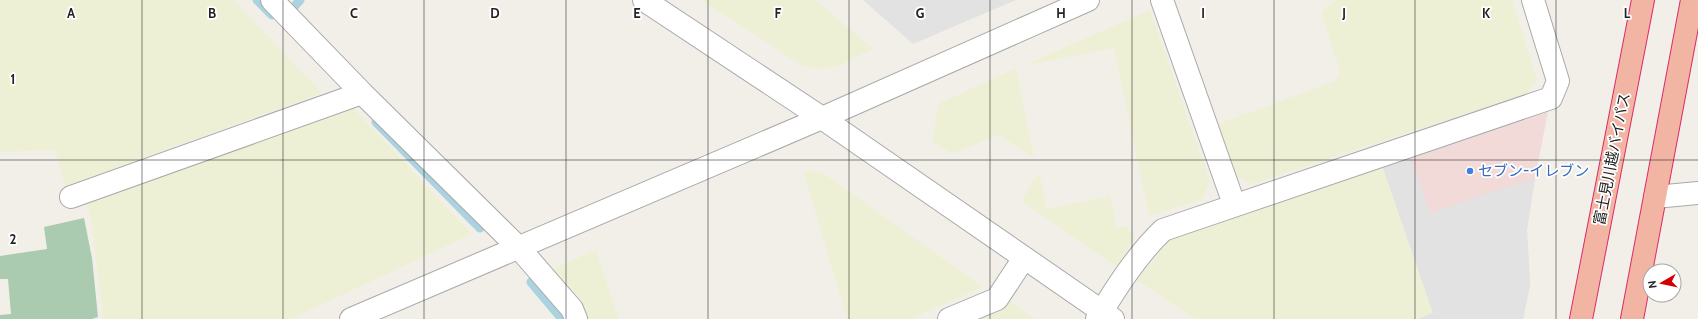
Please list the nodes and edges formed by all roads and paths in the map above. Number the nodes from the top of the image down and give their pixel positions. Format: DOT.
graph roads {
  1 [pos="272,0"];
  2 [pos="644,0"];
  3 [pos="1088,0"];
  4 [pos="1162,0"];
  5 [pos="1533,0"];
  6 [pos="1644,0"];
  7 [pos="1692,0"];
  8 [pos="362,93"];
  9 [pos="822,118"];
  10 [pos="1698,193"];
  11 [pos="71,197"];
  12 [pos="1655,197"];
  13 [pos="1234,204"];
  14 [pos="519,248"];
  15 [pos="1024,258"];
  16 [pos="364,316"];
  17 [pos="1104,316"];
  18 [pos="576,319"];
  19 [pos="950,319"];
  20 [pos="1581,319"];
  21 [pos="1632,319"];
  1 -- 8 [label="street"];
  2 -- 9 [label="street"];
  3 -- 9 [label="street"];
  4 -- 13 [label="street"];
  5 -- 13 [label="street"];
  6 -- 20 [label="highway, 富士見川越バイパス"];
  7 -- 12 [label="highway"];
  8 -- 11 [label="street"];
  8 -- 14 [label="street"];
  9 -- 14 [label="street"];
  9 -- 15 [label="street"];
  10 -- 12 [label="street"];
  12 -- 21 [label="highway"];
  13 -- 17 [label="street"];
  14 -- 16 [label="street"];
  14 -- 18 [label="street"];
  15 -- 17 [label="street"];
  15 -- 19 [label="street"];
}
